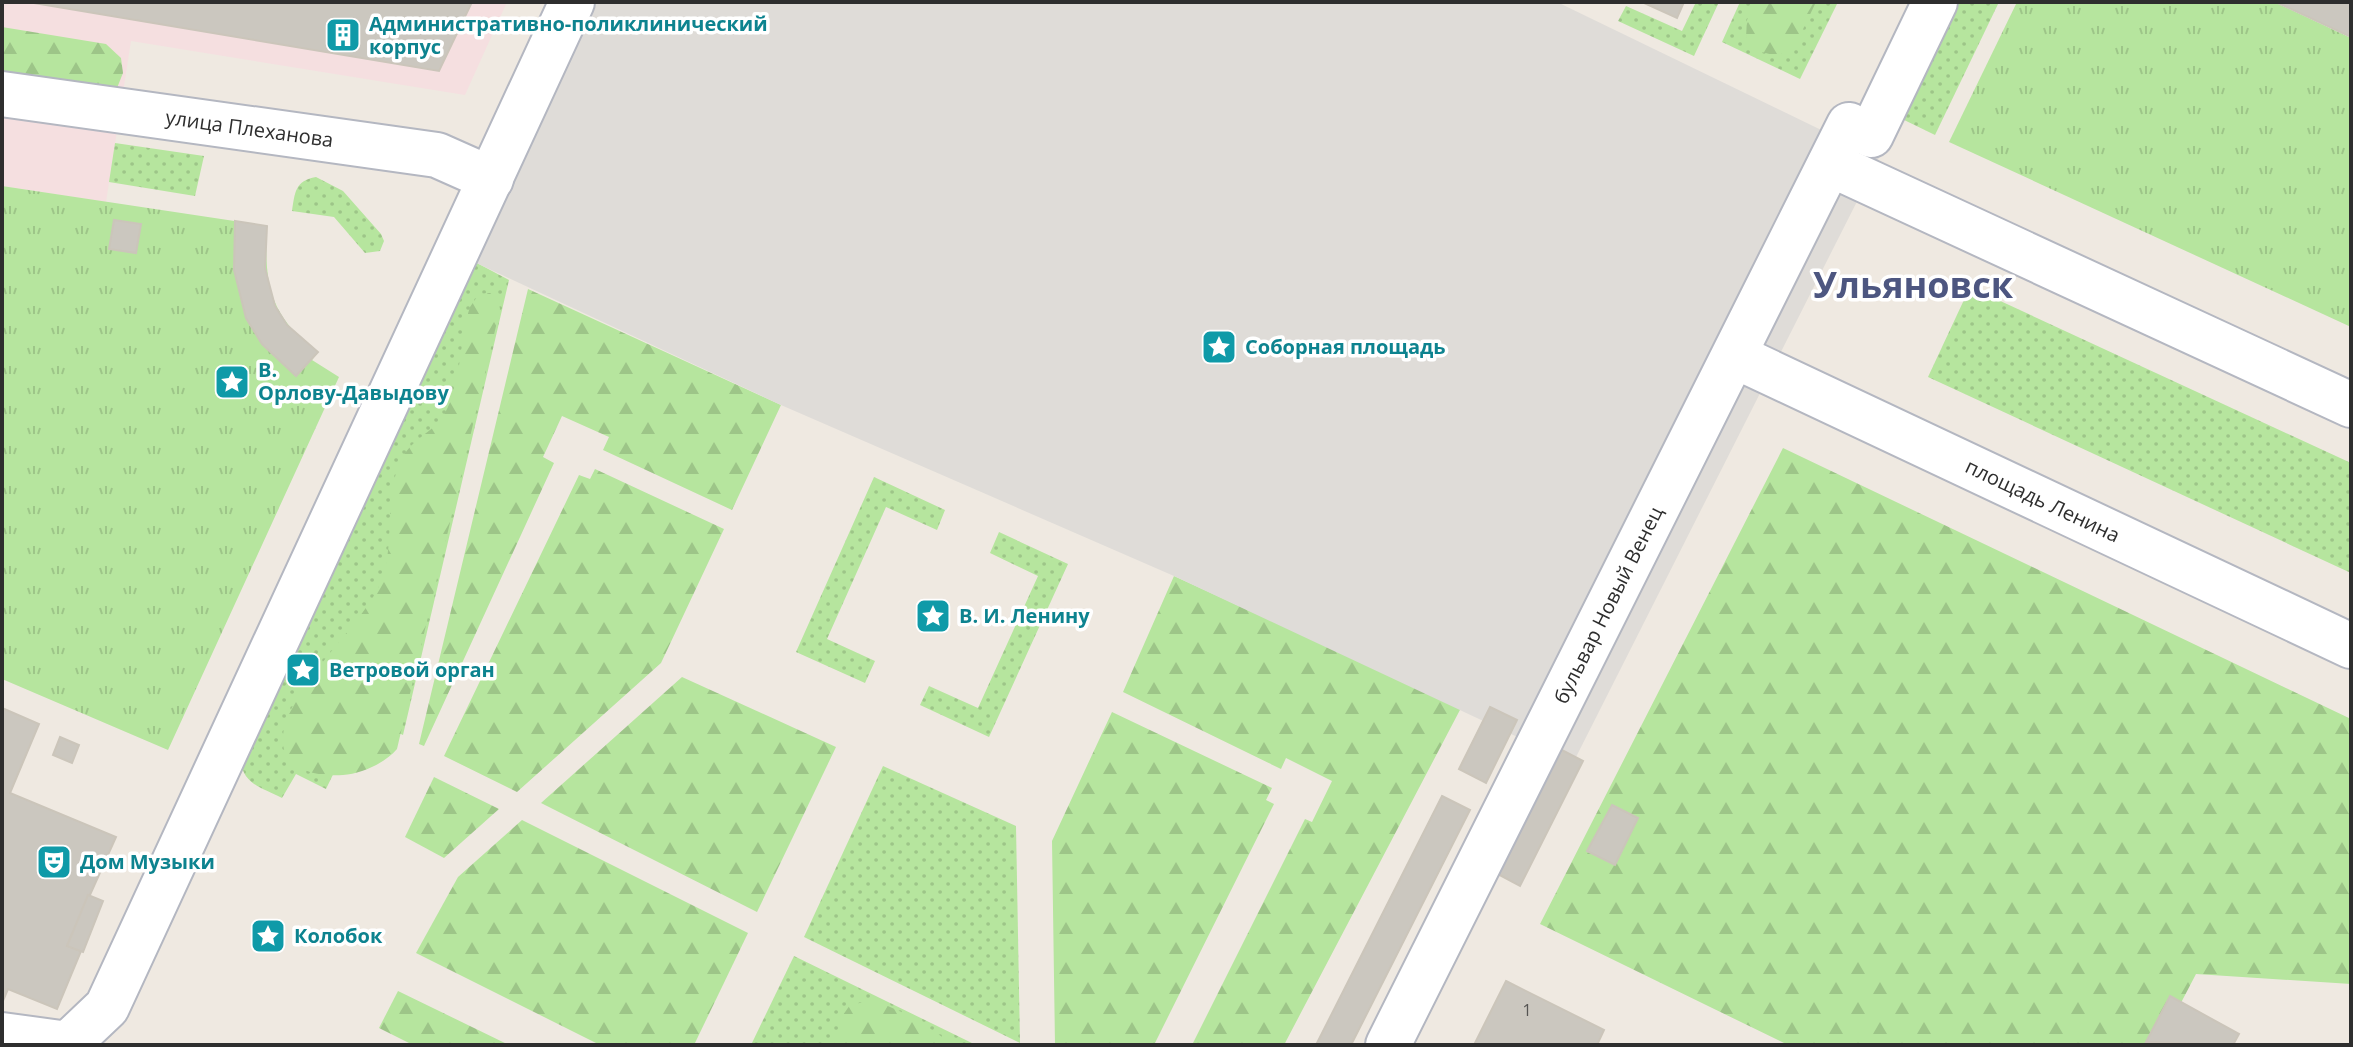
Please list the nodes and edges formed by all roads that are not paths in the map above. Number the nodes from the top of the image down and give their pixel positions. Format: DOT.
graph roads {
  1 [pos="572,2"];
  2 [pos="1935,2"];
  3 [pos="2,94"];
  4 [pos="1830,164"];
  5 [pos="491,179"];
  6 [pos="1735,356"];
  7 [pos="2351,405"];
  8 [pos="2351,646"];
  9 [pos="2,1035"];
  10 [pos="1388,1045"];
  1 -- 5 [label="street"];
  2 -- 4 [label="street, бульвар Новый Венец"];
  3 -- 5 [label="street, улица Плеханова"];
  4 -- 6 [label="street, бульвар Новый Венец"];
  4 -- 7 [label="street"];
  5 -- 9 [label="street"];
  6 -- 8 [label="street, площадь Ленина"];
  6 -- 10 [label="street, бульвар Новый Венец"];
}
